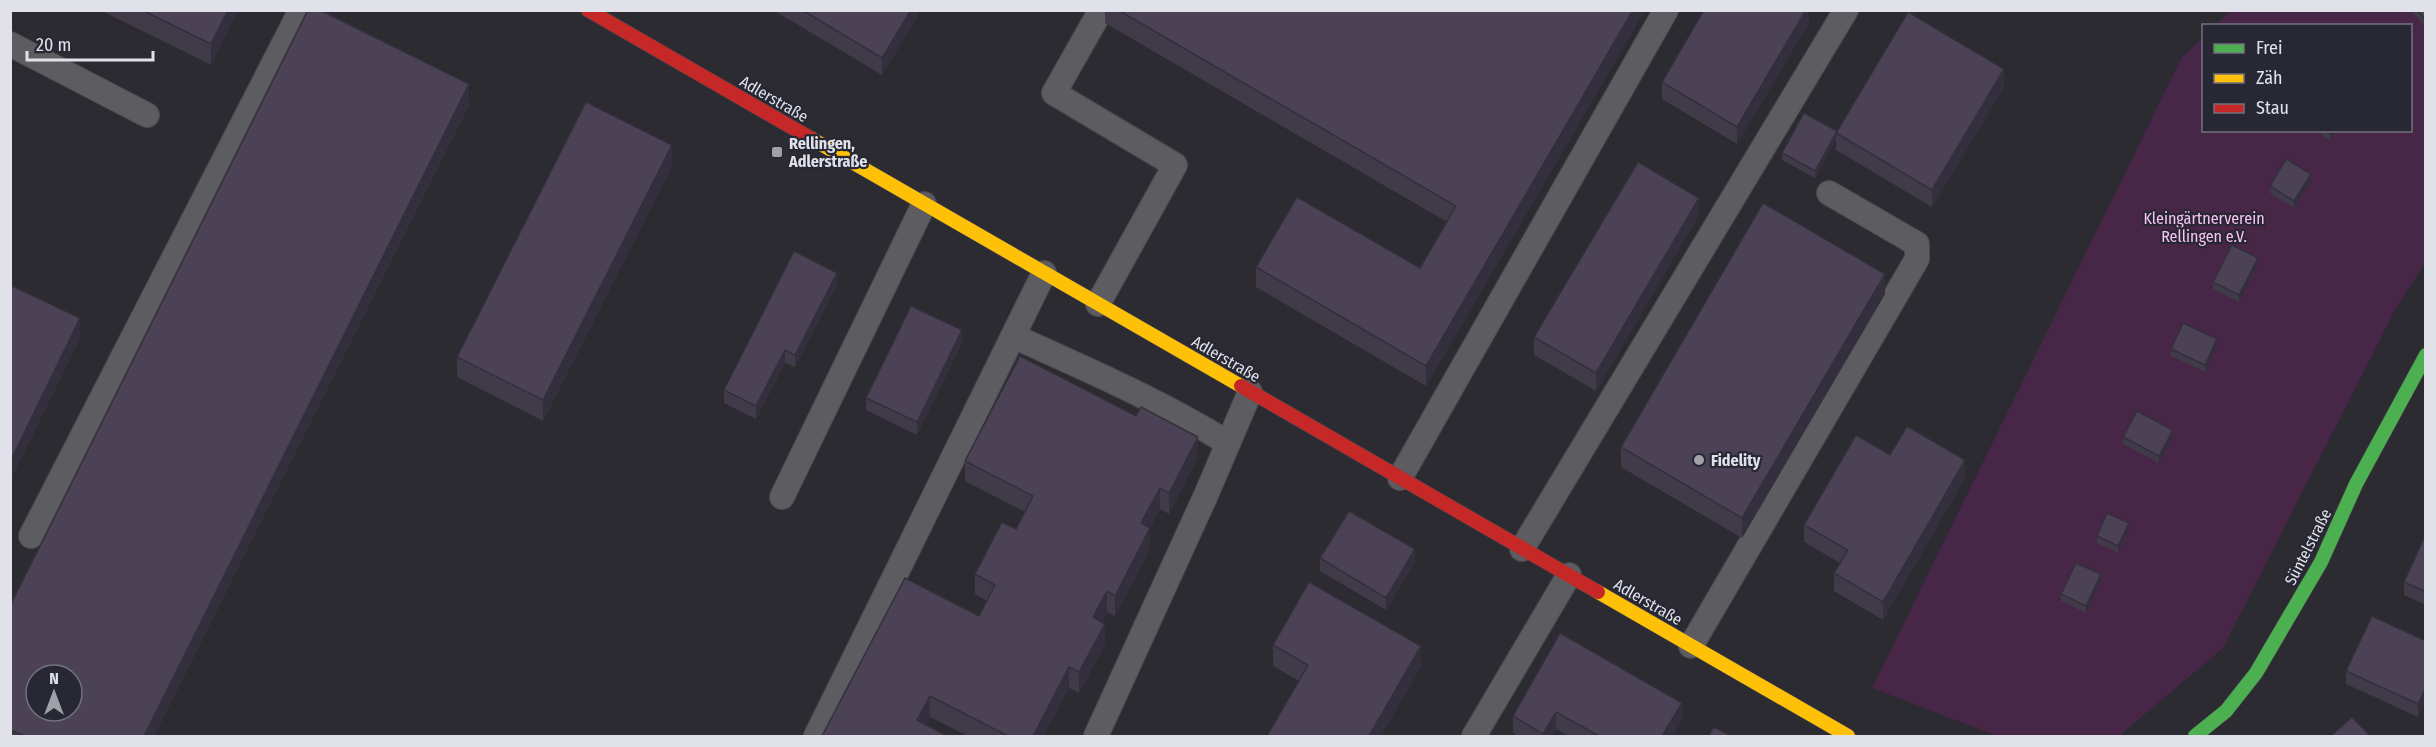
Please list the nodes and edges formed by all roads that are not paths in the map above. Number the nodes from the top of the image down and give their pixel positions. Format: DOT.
graph roads {
  1 [pos="301,10"];
  2 [pos="588,10"];
  3 [pos="1101,10"];
  4 [pos="1666,10"];
  5 [pos="1846,10"];
  6 [pos="10,44"];
  7 [pos="147,115"];
  8 [pos="1829,193"];
  9 [pos="924,204"];
  10 [pos="1044,273"];
  11 [pos="1098,304"];
  12 [pos="1014,336"];
  13 [pos="2426,355"];
  14 [pos="1250,392"];
  15 [pos="1228,443"];
  16 [pos="1400,478"];
  17 [pos="782,497"];
  18 [pos="31,536"];
  19 [pos="1522,549"];
  20 [pos="1569,575"];
  21 [pos="1691,646"];
  22 [pos="816,736"];
  23 [pos="1096,736"];
  24 [pos="1474,736"];
  25 [pos="1848,736"];
  26 [pos="2195,736"];
  1 -- 18 [label="lane"];
  2 -- 9 [label="street, Adlerstraße"];
  3 -- 11 [label="lane"];
  4 -- 16 [label="lane"];
  5 -- 19 [label="lane"];
  6 -- 7 [label="lane"];
  8 -- 21 [label="lane"];
  9 -- 10 [label="street, Adlerstraße"];
  9 -- 17 [label="lane"];
  10 -- 11 [label="street, Adlerstraße"];
  10 -- 12 [label="lane"];
  11 -- 14 [label="street, Adlerstraße"];
  12 -- 15 [label="lane"];
  12 -- 22 [label="lane"];
  13 -- 26 [label="street, Süntelstraße"];
  14 -- 15 [label="lane"];
  14 -- 16 [label="street, Adlerstraße"];
  15 -- 23 [label="lane"];
  16 -- 19 [label="street, Adlerstraße"];
  19 -- 20 [label="street, Adlerstraße"];
  20 -- 21 [label="street, Adlerstraße"];
  20 -- 24 [label="lane"];
  21 -- 25 [label="street, Adlerstraße"];
}
